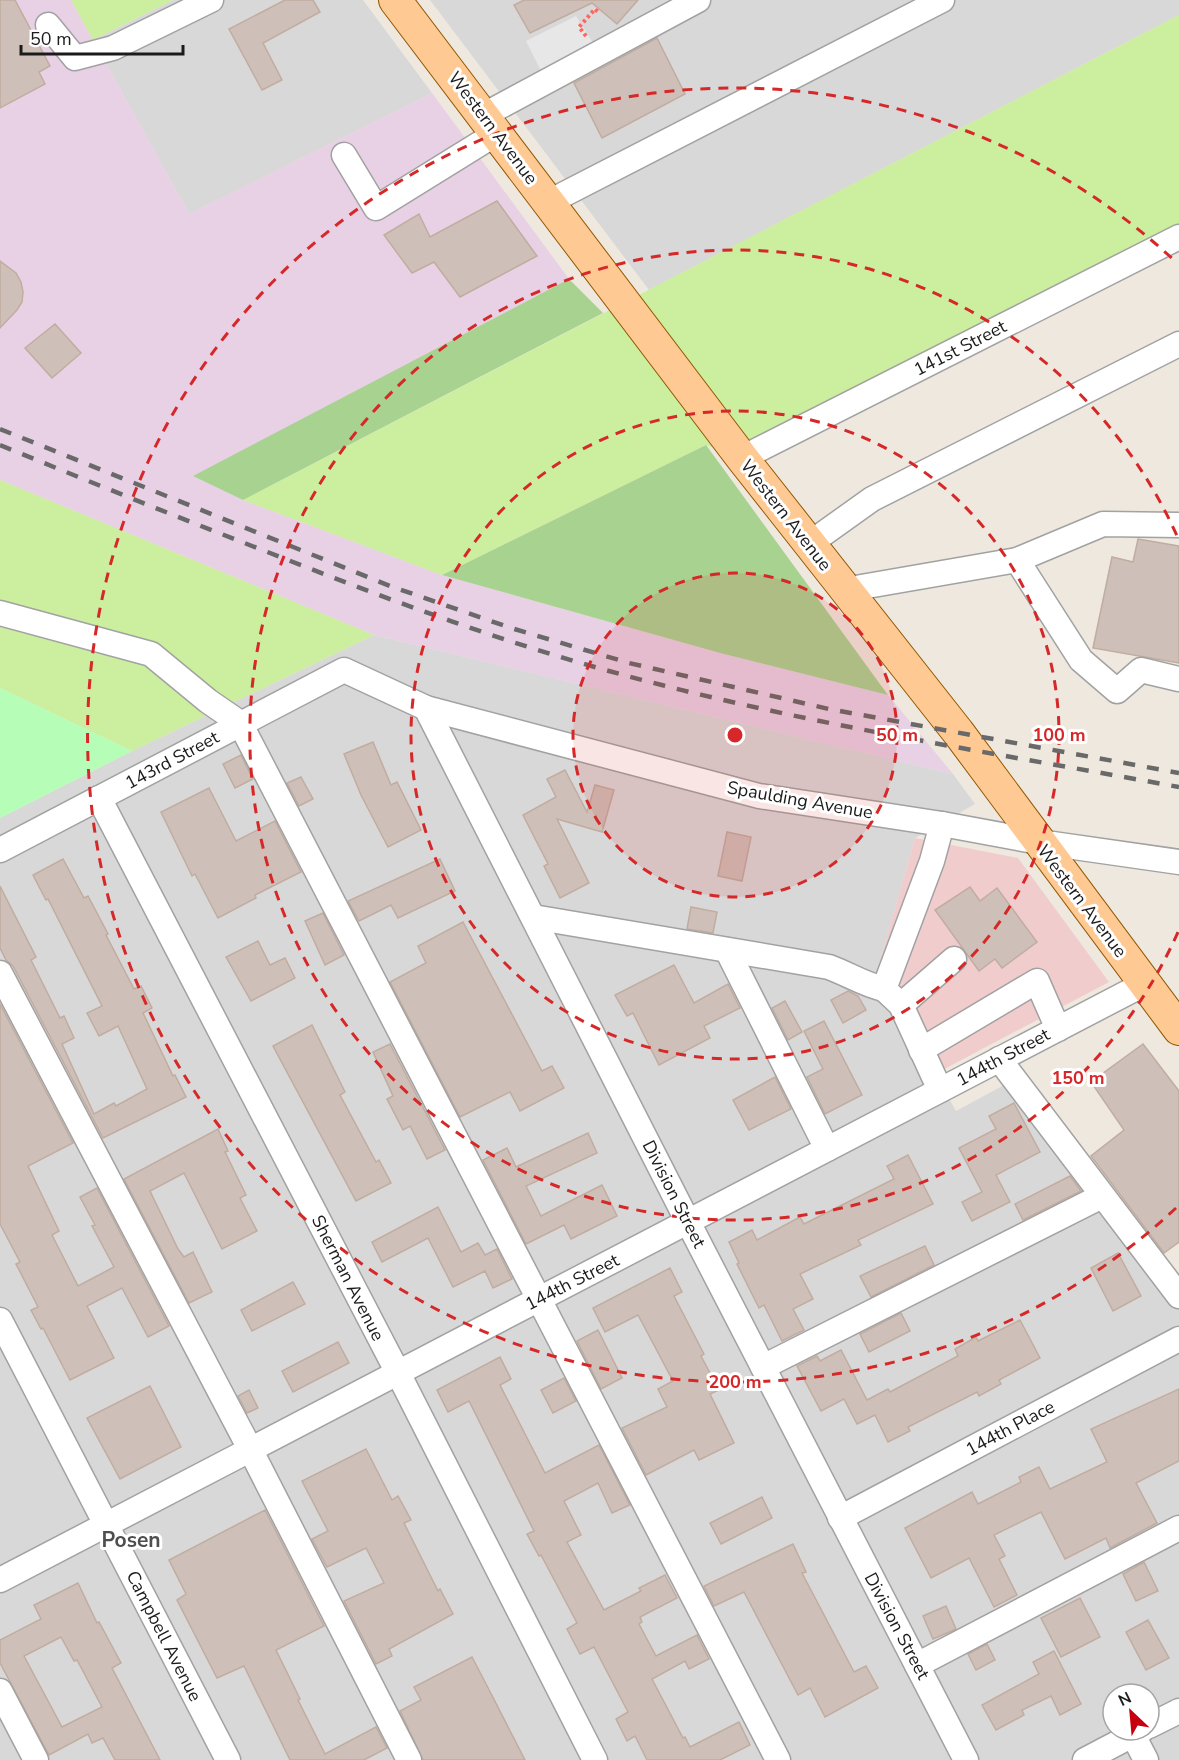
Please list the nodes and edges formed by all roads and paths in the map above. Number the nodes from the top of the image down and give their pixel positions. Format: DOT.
graph roads {
  1 [pos="212,0"];
  2 [pos="395,0"];
  3 [pos="698,0"];
  4 [pos="942,0"];
  5 [pos="599,13"];
  6 [pos="48,25"];
  7 [pos="588,39"];
  8 [pos="490,124"];
  9 [pos="344,155"];
  10 [pos="549,202"];
  11 [pos="1179,237"];
  12 [pos="1179,344"];
  13 [pos="742,458"];
  14 [pos="1179,525"];
  15 [pos="809,544"];
  16 [pos="1017,560"];
  17 [pos="844,590"];
  18 [pos="0,613"];
  19 [pos="1179,679"];
  20 [pos="426,708"];
  21 [pos="240,723"];
  22 [pos="99,798"];
  23 [pos="942,824"];
  24 [pos="1039,842"];
  25 [pos="0,850"];
  26 [pos="1179,862"];
  27 [pos="533,917"];
  28 [pos="727,950"];
  29 [pos="954,959"];
  30 [pos="0,973"];
  31 [pos="1144,984"];
  32 [pos="892,997"];
  33 [pos="1058,1029"];
  34 [pos="1179,1029"];
  35 [pos="921,1050"];
  36 [pos="999,1059"];
  37 [pos="940,1090"];
  38 [pos="827,1149"];
  39 [pos="1102,1196"];
  40 [pos="688,1221"];
  41 [pos="1179,1296"];
  42 [pos="539,1299"];
  43 [pos="0,1320"];
  44 [pos="1179,1339"];
  45 [pos="763,1367"];
  46 [pos="398,1373"];
  47 [pos="250,1449"];
  48 [pos="840,1518"];
  49 [pos="106,1525"];
  50 [pos="1179,1528"];
  51 [pos="0,1580"];
  52 [pos="917,1665"];
  53 [pos="0,1691"];
  54 [pos="1179,1711"];
  55 [pos="1161,1720"];
  56 [pos="1119,1742"];
  57 [pos="1143,1742"];
  58 [pos="36,1760"];
  59 [pos="228,1760"];
  60 [pos="410,1760"];
  61 [pos="595,1760"];
  62 [pos="778,1760"];
  63 [pos="966,1760"];
  64 [pos="1085,1760"];
  65 [pos="1146,1760"];
  1 -- 6 [label="street"];
  2 -- 8 [label="main road, Western Avenue"];
  3 -- 8 [label="street"];
  4 -- 10 [label="street"];
  5 -- 7 [label="path"];
  8 -- 9 [label="street"];
  8 -- 10 [label="main road, Western Avenue"];
  10 -- 13 [label="main road, Western Avenue"];
  11 -- 13 [label="street, 141st Street"];
  12 -- 15 [label="street"];
  13 -- 15 [label="main road, Western Avenue"];
  14 -- 16 [label="street"];
  15 -- 17 [label="main road, Western Avenue"];
  16 -- 17 [label="street"];
  16 -- 19 [label="street"];
  17 -- 24 [label="main road, Western Avenue"];
  18 -- 21 [label="street"];
  20 -- 21 [label="street, 143rd Street"];
  20 -- 23 [label="street, Spaulding Avenue"];
  20 -- 27 [label="street, Division Street"];
  21 -- 22 [label="street, 143rd Street"];
  21 -- 42 [label="street"];
  22 -- 25 [label="street, 143rd Street"];
  22 -- 46 [label="street, Sherman Avenue"];
  23 -- 24 [label="street, Spaulding Avenue"];
  23 -- 32 [label="street"];
  24 -- 26 [label="street, Spaulding Avenue"];
  24 -- 31 [label="main road, Western Avenue"];
  27 -- 28 [label="street"];
  27 -- 40 [label="street, Division Street"];
  28 -- 32 [label="street"];
  28 -- 38 [label="street"];
  29 -- 32 [label="street"];
  30 -- 47 [label="street"];
  31 -- 33 [label="street, 144th Street"];
  31 -- 34 [label="main road, Western Avenue"];
  32 -- 35 [label="street"];
  33 -- 35 [label="street"];
  33 -- 36 [label="street, 144th Street"];
  35 -- 37 [label="street"];
  36 -- 37 [label="street, 144th Street"];
  36 -- 39 [label="street"];
  37 -- 38 [label="street, 144th Street"];
  38 -- 40 [label="street, 144th Street"];
  39 -- 41 [label="street"];
  39 -- 45 [label="street"];
  40 -- 42 [label="street, 144th Street"];
  40 -- 45 [label="street, Division Street"];
  42 -- 46 [label="street, 144th Street"];
  42 -- 62 [label="street"];
  43 -- 49 [label="street, Campbell Avenue"];
  44 -- 48 [label="street, 144th Place"];
  45 -- 48 [label="street, Division Street"];
  46 -- 47 [label="street, 144th Street"];
  46 -- 61 [label="street, Sherman Avenue"];
  47 -- 49 [label="street, 144th Street"];
  47 -- 60 [label="street"];
  48 -- 52 [label="street, Division Street"];
  49 -- 51 [label="street, 144th Street"];
  49 -- 59 [label="street, Campbell Avenue"];
  50 -- 52 [label="street"];
  52 -- 63 [label="street, Division Street"];
  53 -- 58 [label="street"];
  54 -- 55 [label="street"];
  56 -- 64 [label="street"];
  57 -- 65 [label="street"];
}
